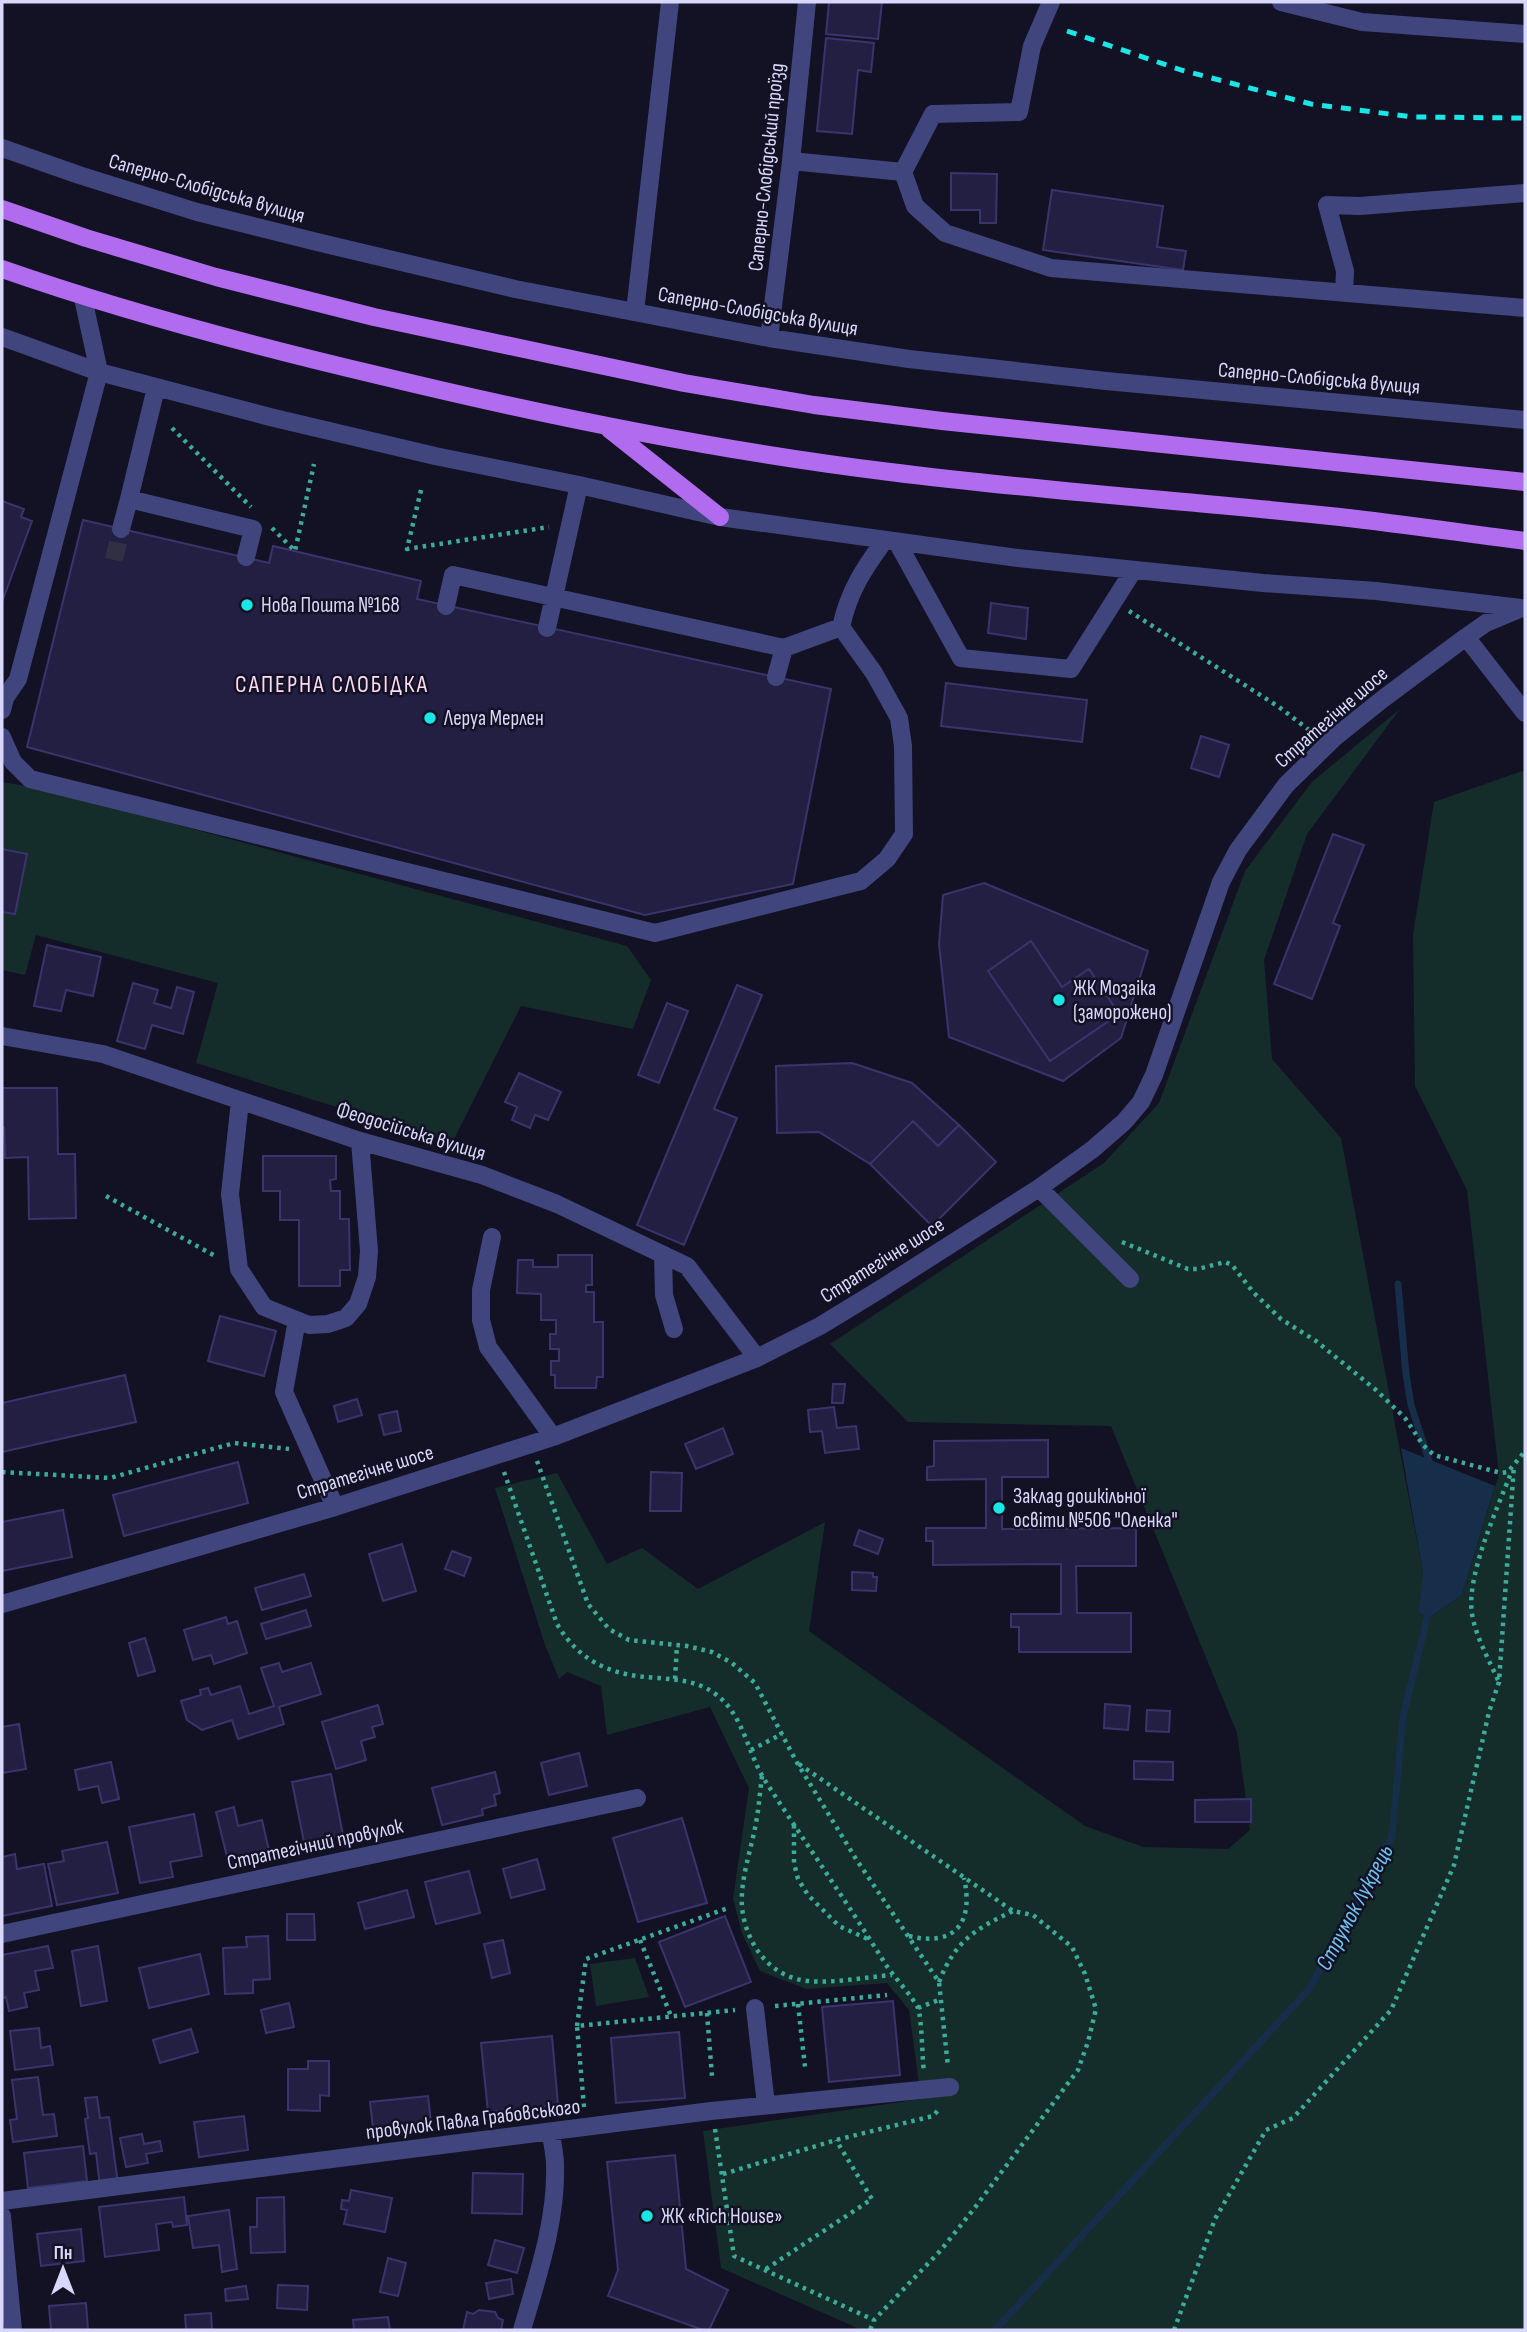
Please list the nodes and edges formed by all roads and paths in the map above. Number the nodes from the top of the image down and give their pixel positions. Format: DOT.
graph roads {
  1 [pos="670,2"];
  2 [pos="807,2"];
  3 [pos="1051,2"];
  4 [pos="1281,2"];
  5 [pos="1525,34"];
  6 [pos="2,148"];
  7 [pos="791,161"];
  8 [pos="903,172"];
  9 [pos="1525,193"];
  10 [pos="2,209"];
  11 [pos="2,270"];
  12 [pos="1344,293"];
  13 [pos="83,298"];
  14 [pos="1525,308"];
  15 [pos="635,312"];
  16 [pos="2,337"];
  17 [pos="769,338"];
  18 [pos="99,372"];
  19 [pos="156,388"];
  20 [pos="1525,420"];
  21 [pos="606,427"];
  22 [pos="172,428"];
  23 [pos="314,464"];
  24 [pos="1525,482"];
  25 [pos="579,485"];
  26 [pos="421,490"];
  27 [pos="129,499"];
  28 [pos="257,513"];
  29 [pos="720,517"];
  30 [pos="267,523"];
  31 [pos="571,524"];
  32 [pos="121,529"];
  33 [pos="1525,541"];
  34 [pos="891,542"];
  35 [pos="246,558"];
  36 [pos="1133,571"];
  37 [pos="554,597"];
  38 [pos="1114,601"];
  39 [pos="446,606"];
  40 [pos="1524,608"];
  41 [pos="841,627"];
  42 [pos="547,628"];
  43 [pos="1466,637"];
  44 [pos="784,648"];
  45 [pos="776,677"];
  46 [pos="1523,708"];
  47 [pos="2,710"];
  48 [pos="2,737"];
  49 [pos="1314,758"];
  50 [pos="2,1036"];
  51 [pos="240,1101"];
  52 [pos="360,1140"];
  53 [pos="1039,1188"];
  54 [pos="106,1196"];
  55 [pos="492,1237"];
  56 [pos="1102,1251"];
  57 [pos="663,1255"];
  58 [pos="239,1269"];
  59 [pos="1130,1279"];
  60 [pos="297,1320"];
  61 [pos="674,1329"];
  62 [pos="757,1358"];
  63 [pos="553,1437"];
  64 [pos="531,1443"];
  65 [pos="310,1451"];
  66 [pos="1525,1451"];
  67 [pos="498,1454"];
  68 [pos="1514,1465"];
  69 [pos="2,1472"];
  70 [pos="335,1507"];
  71 [pos="2,1604"];
  72 [pos="677,1645"];
  73 [pos="675,1679"];
  74 [pos="1499,1682"];
  75 [pos="782,1734"];
  76 [pos="751,1750"];
  77 [pos="796,1761"];
  78 [pos="762,1775"];
  79 [pos="638,1798"];
  80 [pos="794,1824"];
  81 [pos="964,1878"];
  82 [pos="728,1908"];
  83 [pos="1013,1911"];
  84 [pos="2,1934"];
  85 [pos="908,1936"];
  86 [pos="640,1940"];
  87 [pos="871,1940"];
  88 [pos="892,1975"];
  89 [pos="939,1982"];
  90 [pos="887,1995"];
  91 [pos="941,1998"];
  92 [pos="798,2004"];
  93 [pos="755,2008"];
  94 [pos="918,2008"];
  95 [pos="707,2013"];
  96 [pos="671,2016"];
  97 [pos="577,2026"];
  98 [pos="805,2067"];
  99 [pos="712,2076"];
  100 [pos="950,2087"];
  101 [pos="926,2089"];
  102 [pos="766,2105"];
  103 [pos="584,2109"];
  104 [pos="711,2111"];
  105 [pos="551,2133"];
  106 [pos="836,2140"];
  107 [pos="723,2174"];
  108 [pos="2,2201"];
  109 [pos="2,2216"];
  110 [pos="766,2269"];
  111 [pos="874,2320"];
  112 [pos="13,2330"];
  113 [pos="522,2330"];
  114 [pos="870,2330"];
  115 [pos="1174,2330"];
  1 -- 15 [label="street"];
  2 -- 7 [label="street, Саперно-Слобідський проїзд"];
  3 -- 8 [label="street"];
  4 -- 5 [label="street"];
  6 -- 15 [label="street, Саперно-Слобідська вулиця"];
  7 -- 8 [label="street"];
  7 -- 17 [label="street, Саперно-Слобідський проїзд"];
  8 -- 12 [label="street"];
  9 -- 12 [label="street"];
  10 -- 24 [label="main road"];
  11 -- 13 [label="main road"];
  12 -- 14 [label="street"];
  13 -- 18 [label="street"];
  13 -- 21 [label="main road"];
  15 -- 17 [label="street, Саперно-Слобідська вулиця"];
  16 -- 18 [label="street"];
  17 -- 20 [label="street, Саперно-Слобідська вулиця"];
  18 -- 19 [label="street"];
  18 -- 47 [label="street"];
  19 -- 25 [label="street"];
  19 -- 27 [label="street"];
  21 -- 29 [label="main road"];
  21 -- 33 [label="main road"];
  22 -- 28 [label="path"];
  23 -- 30 [label="path"];
  25 -- 29 [label="street"];
  25 -- 31 [label="street"];
  26 -- 31 [label="path"];
  27 -- 32 [label="street"];
  27 -- 35 [label="street"];
  29 -- 34 [label="street"];
  31 -- 37 [label="street"];
  34 -- 36 [label="street"];
  34 -- 38 [label="street"];
  34 -- 41 [label="street"];
  36 -- 38 [label="street"];
  36 -- 40 [label="street"];
  37 -- 39 [label="street"];
  37 -- 42 [label="street"];
  37 -- 44 [label="street"];
  38 -- 49 [label="path"];
  40 -- 43 [label="street, Стратегічне шосе"];
  41 -- 44 [label="street"];
  41 -- 48 [label="street"];
  43 -- 46 [label="street"];
  43 -- 49 [label="street, Стратегічне шосе"];
  44 -- 45 [label="street"];
  49 -- 53 [label="street, Стратегічне шосе"];
  50 -- 51 [label="street, Феодосійська вулиця"];
  51 -- 52 [label="street, Феодосійська вулиця"];
  51 -- 58 [label="street"];
  52 -- 57 [label="street, Феодосійська вулиця"];
  52 -- 60 [label="street"];
  53 -- 56 [label="street"];
  53 -- 62 [label="street, Стратегічне шосе"];
  54 -- 58 [label="path"];
  55 -- 63 [label="street"];
  56 -- 59 [label="street"];
  56 -- 68 [label="path"];
  57 -- 61 [label="street"];
  57 -- 62 [label="street, Феодосійська вулиця"];
  58 -- 60 [label="street"];
  60 -- 65 [label="street"];
  62 -- 63 [label="street, Стратегічне шосе"];
  63 -- 64 [label="street, Стратегічне шосе"];
  64 -- 67 [label="street, Стратегічне шосе"];
  64 -- 72 [label="path"];
  65 -- 69 [label="path"];
  65 -- 70 [label="street"];
  66 -- 68 [label="path"];
  67 -- 70 [label="street, Стратегічне шосе"];
  67 -- 73 [label="path"];
  68 -- 74 [label="path"];
  68 -- 74 [label="path"];
  70 -- 71 [label="street, Стратегічне шосе"];
  72 -- 73 [label="path"];
  72 -- 75 [label="path"];
  73 -- 76 [label="path"];
  74 -- 115 [label="path"];
  75 -- 76 [label="path"];
  75 -- 77 [label="path"];
  76 -- 78 [label="path"];
  77 -- 81 [label="path"];
  77 -- 85 [label="path"];
  78 -- 80 [label="path"];
  78 -- 88 [label="path"];
  79 -- 84 [label="street, Стратегічний провулок"];
  80 -- 87 [label="path"];
  80 -- 87 [label="path"];
  81 -- 83 [label="path"];
  81 -- 85 [label="path"];
  82 -- 86 [label="path"];
  83 -- 89 [label="path"];
  83 -- 111 [label="path"];
  85 -- 89 [label="path"];
  86 -- 96 [label="path"];
  86 -- 97 [label="path"];
  87 -- 88 [label="path"];
  88 -- 94 [label="path"];
  89 -- 91 [label="path"];
  90 -- 92 [label="path"];
  91 -- 94 [label="path"];
  91 -- 100 [label="path"];
  92 -- 93 [label="path"];
  92 -- 98 [label="path"];
  93 -- 95 [label="path"];
  93 -- 102 [label="street"];
  94 -- 101 [label="path"];
  95 -- 96 [label="path"];
  95 -- 99 [label="path"];
  96 -- 97 [label="path"];
  97 -- 103 [label="path"];
  100 -- 101 [label="street, провулок Павла Грабовського"];
  100 -- 106 [label="path"];
  101 -- 102 [label="street, провулок Павла Грабовського"];
  102 -- 104 [label="street, провулок Павла Грабовського"];
  104 -- 105 [label="street, провулок Павла Грабовського"];
  104 -- 107 [label="path"];
  105 -- 108 [label="street, провулок Павла Грабовського"];
  105 -- 113 [label="street"];
  106 -- 107 [label="path"];
  106 -- 110 [label="path"];
  107 -- 110 [label="path"];
  109 -- 112 [label="street"];
  110 -- 111 [label="path"];
  111 -- 114 [label="path"];
}
